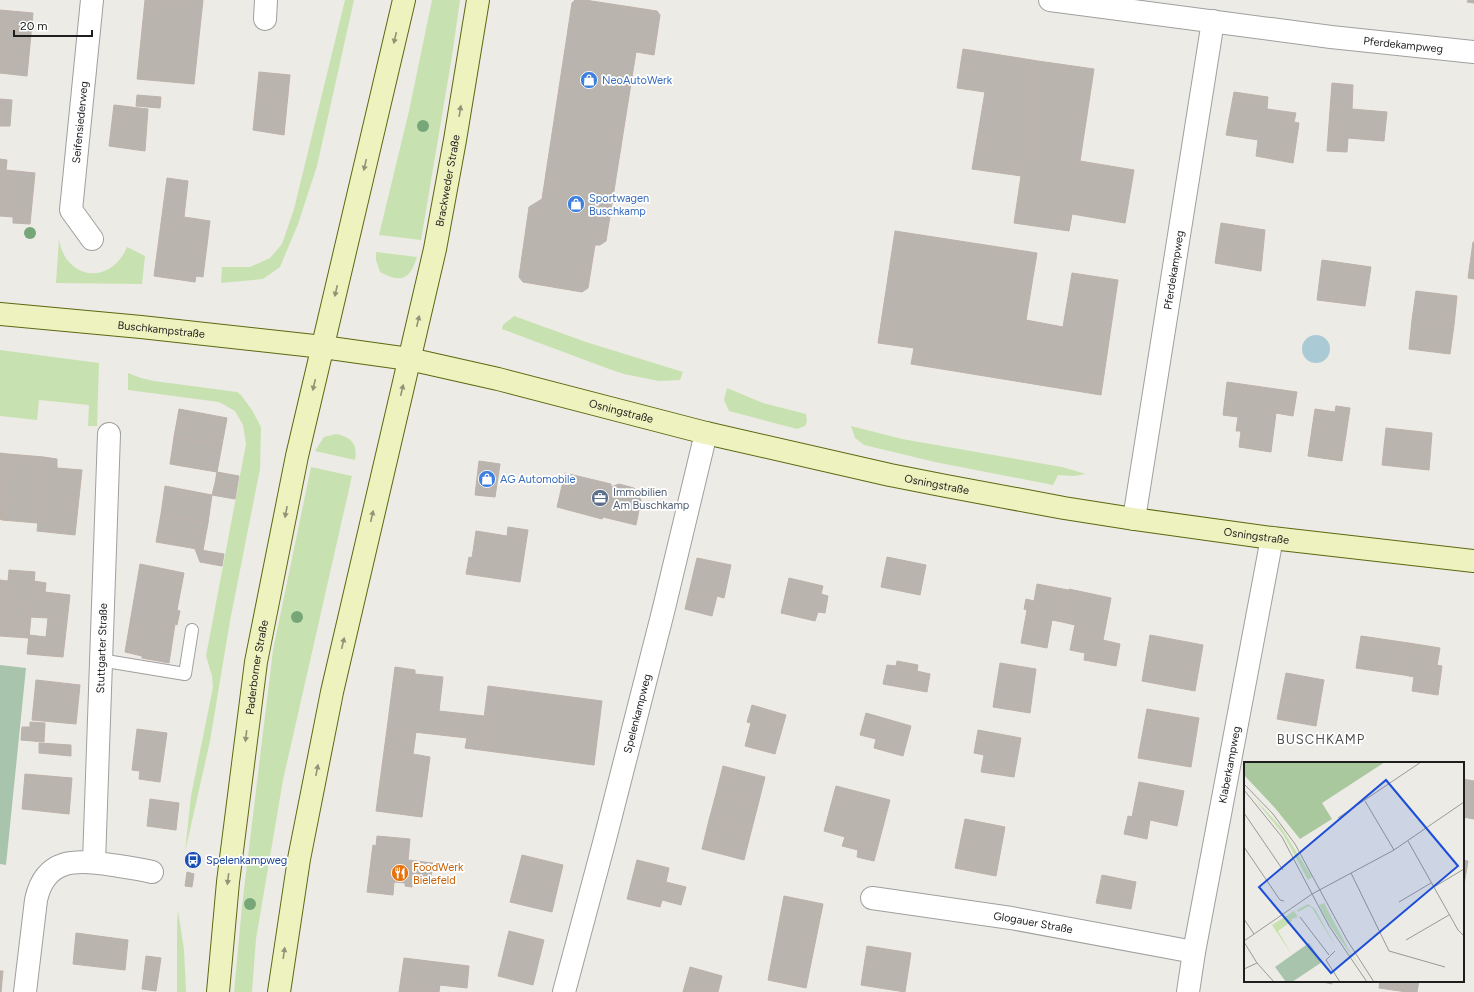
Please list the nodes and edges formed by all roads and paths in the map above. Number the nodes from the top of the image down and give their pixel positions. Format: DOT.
graph roads {
  1 [pos="92,0"];
  2 [pos="404,0"];
  3 [pos="478,0"];
  4 [pos="1050,0"];
  5 [pos="1213,21"];
  6 [pos="1474,52"];
  7 [pos="92,239"];
  8 [pos="0,314"];
  9 [pos="323,347"];
  10 [pos="409,359"];
  11 [pos="706,433"];
  12 [pos="109,434"];
  13 [pos="1134,519"];
  14 [pos="1272,538"];
  15 [pos="1474,561"];
  16 [pos="192,630"];
  17 [pos="100,660"];
  18 [pos="94,862"];
  19 [pos="152,872"];
  20 [pos="872,898"];
  21 [pos="1194,952"];
  22 [pos="25,992"];
  23 [pos="218,992"];
  24 [pos="279,992"];
  25 [pos="564,992"];
  26 [pos="1188,992"];
  1 -- 7 [label="street, Seifensiederweg"];
  2 -- 9 [label="main road, one-way"];
  10 -- 3 [label="main road, Brackweder Straße, one-way"];
  4 -- 5 [label="street, Pferdekampweg"];
  5 -- 6 [label="street, Pferdekampweg"];
  5 -- 13 [label="street, Pferdekampweg"];
  8 -- 9 [label="main road, Buschkampstraße"];
  9 -- 10 [label="main road, Buschkampstraße"];
  9 -- 23 [label="main road, Paderborner Straße, one-way"];
  10 -- 11 [label="main road, Osningstraße"];
  24 -- 10 [label="main road, one-way"];
  11 -- 13 [label="main road, Osningstraße"];
  11 -- 25 [label="street, Spelenkampweg"];
  12 -- 17 [label="street, Stuttgarter Straße"];
  13 -- 14 [label="main road, Osningstraße"];
  14 -- 15 [label="main road, Osningstraße"];
  14 -- 21 [label="street, Klaberkampweg"];
  16 -- 17 [label="lane"];
  17 -- 18 [label="street, Stuttgarter Straße"];
  18 -- 19 [label="street"];
  18 -- 22 [label="street"];
  20 -- 21 [label="street, Glogauer Straße"];
  21 -- 26 [label="street, Klaberkampweg"];
}
